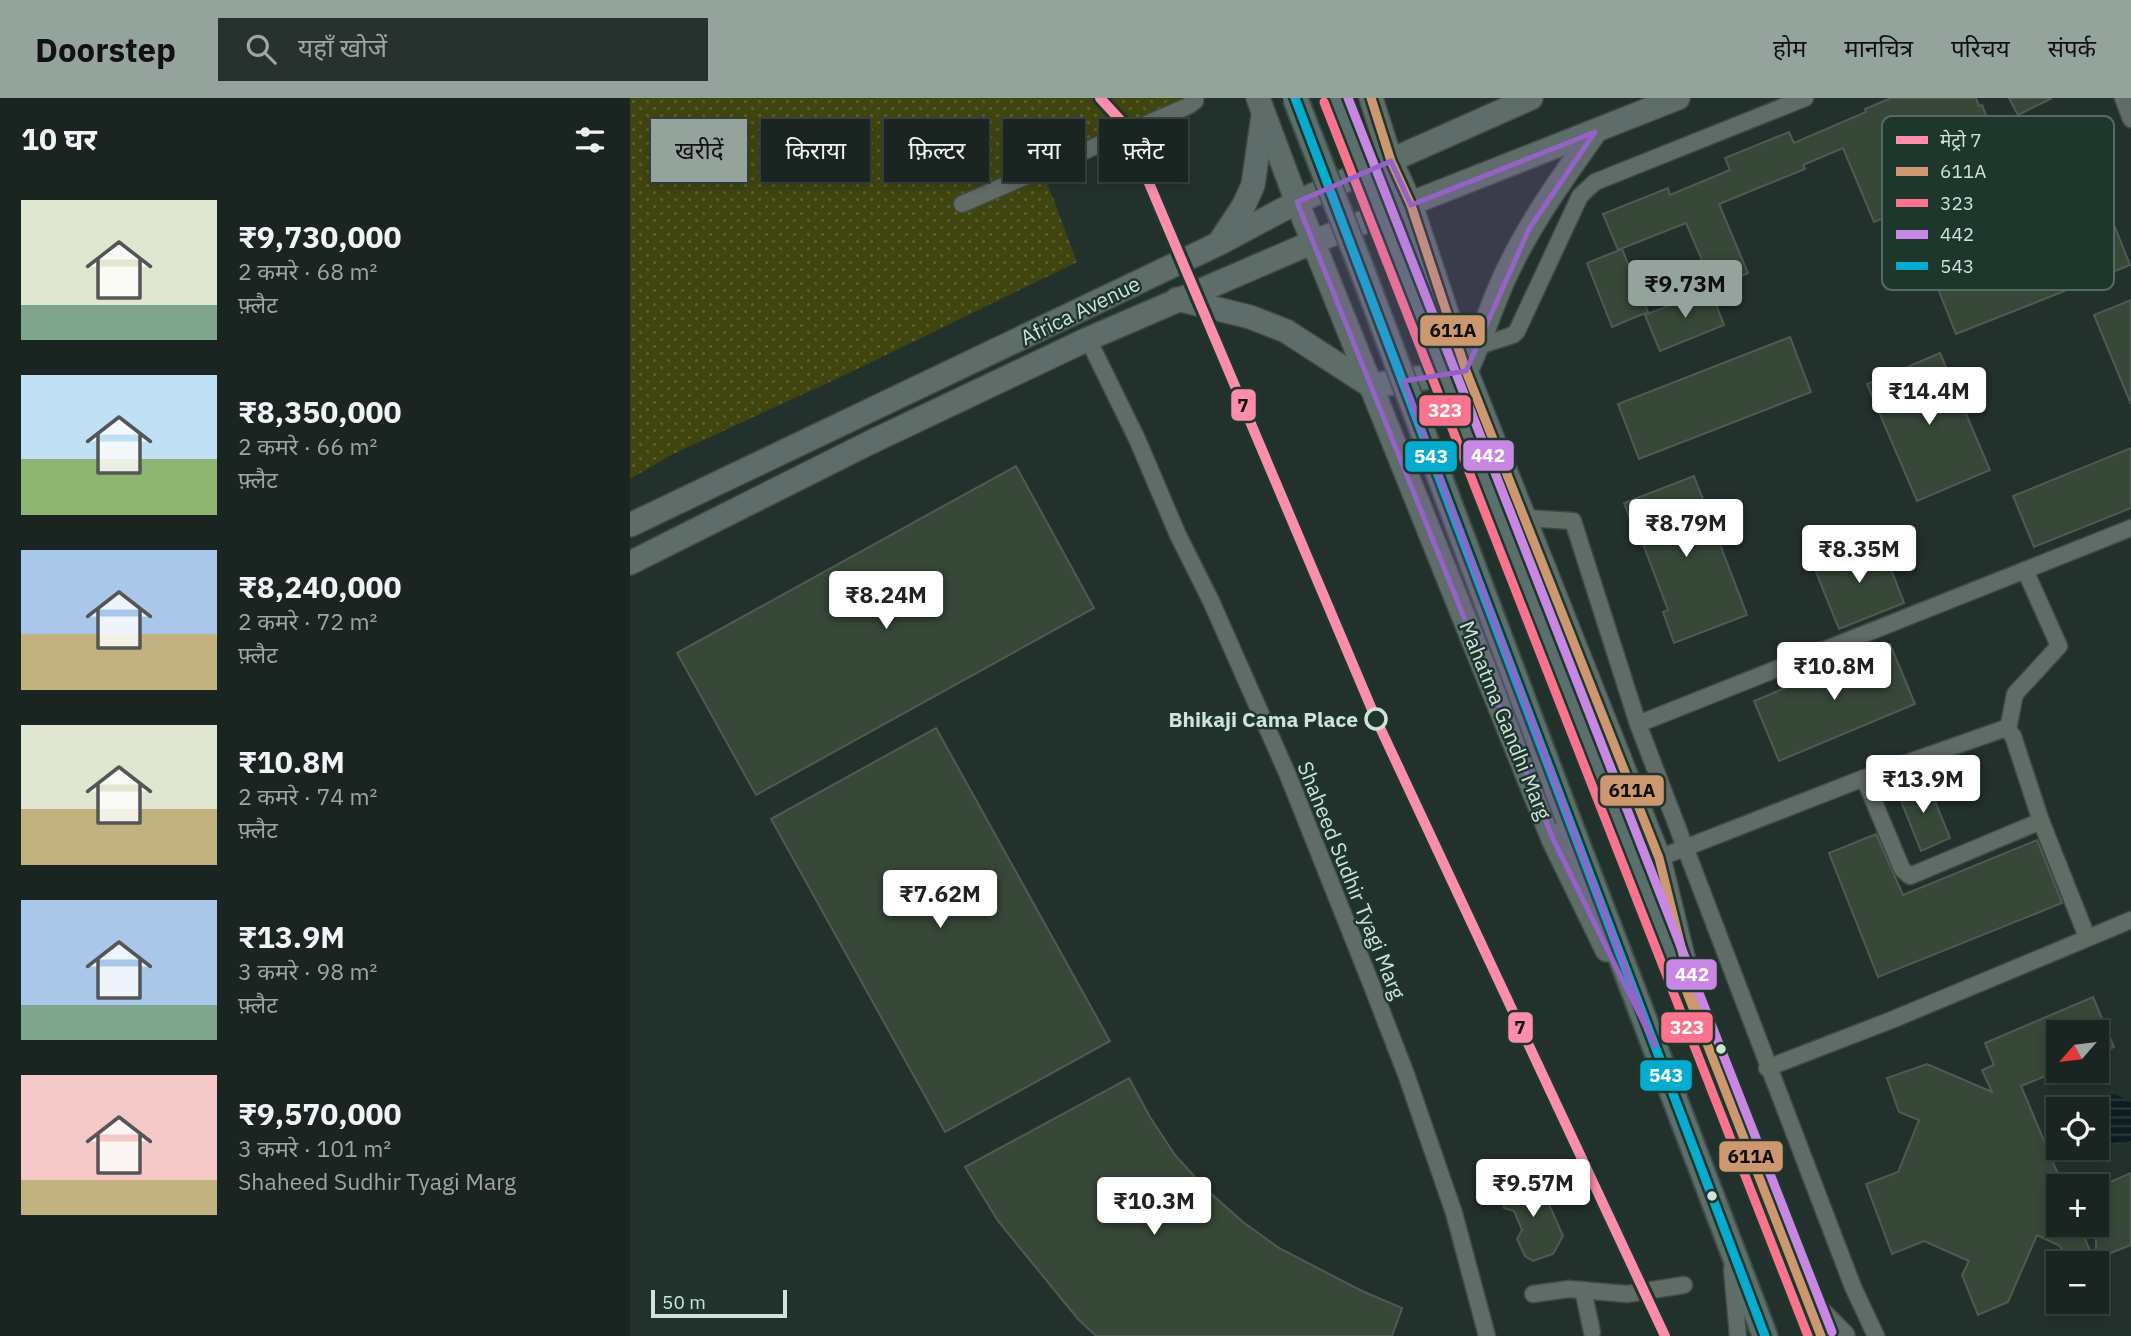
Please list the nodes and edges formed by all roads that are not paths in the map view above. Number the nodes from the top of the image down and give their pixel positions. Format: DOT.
graph roads {
  1 [pos="1195,98"];
  2 [pos="1295,98"];
  3 [pos="1335,98"];
  4 [pos="1371,98"];
  5 [pos="1531,98"];
  6 [pos="1678,98"];
  7 [pos="1805,98"];
  8 [pos="2123,98"];
  9 [pos="1261,105"];
  10 [pos="2131,119"];
  11 [pos="1595,132"];
  12 [pos="1391,161"];
  13 [pos="1297,202"];
  14 [pos="962,204"];
  15 [pos="1411,205"];
  16 [pos="1313,242"];
  17 [pos="1220,243"];
  18 [pos="1177,299"];
  19 [pos="1088,339"];
  20 [pos="1479,345"];
  21 [pos="1466,371"];
  22 [pos="1371,386"];
  23 [pos="1525,518"];
  24 [pos="630,525"];
  25 [pos="2131,528"];
  26 [pos="630,563"];
  27 [pos="2025,570"];
  28 [pos="1638,724"];
  29 [pos="2008,729"];
  30 [pos="1864,778"];
  31 [pos="2041,821"];
  32 [pos="1684,849"];
  33 [pos="1659,858"];
  34 [pos="2131,920"];
  35 [pos="2087,937"];
  36 [pos="1701,1027"];
  37 [pos="1655,1046"];
  38 [pos="1767,1068"];
  39 [pos="1730,1245"];
  40 [pos="1684,1285"];
  41 [pos="1583,1290"];
  42 [pos="1533,1294"];
  43 [pos="1807,1300"];
  44 [pos="1592,1332"];
  45 [pos="1487,1336"];
  46 [pos="1738,1336"];
  47 [pos="1765,1336"];
  48 [pos="1821,1336"];
  49 [pos="1843,1336"];
  50 [pos="1876,1336"];
  1 -- 14 [label="street"];
  2 -- 37 [label="main road, bridge"];
  3 -- 36 [label="main road, bridge"];
  4 -- 12 [label="main road"];
  5 -- 12 [label="main road, Africa Avenue"];
  6 -- 11 [label="main road"];
  7 -- 20 [label="street"];
  8 -- 10 [label="street"];
  9 -- 13 [label="main road, Mahatma Gandhi Marg"];
  9 -- 17 [label="main road"];
  11 -- 15 [label="main road"];
  11 -- 20 [label="main road"];
  12 -- 13 [label="main road, Africa Avenue"];
  12 -- 15 [label="main road"];
  13 -- 16 [label="main road, Mahatma Gandhi Marg"];
  13 -- 17 [label="main road, Africa Avenue"];
  15 -- 16 [label="main road, Africa Avenue"];
  15 -- 21 [label="main road"];
  16 -- 18 [label="main road, Africa Avenue"];
  16 -- 22 [label="main road, Mahatma Gandhi Marg"];
  17 -- 24 [label="main road, Africa Avenue"];
  18 -- 19 [label="main road, Africa Avenue"];
  18 -- 22 [label="main road"];
  19 -- 26 [label="main road, Africa Avenue"];
  19 -- 45 [label="street, Shaheed Sudhir Tyagi Marg"];
  20 -- 21 [label="main road"];
  21 -- 22 [label="main road"];
  21 -- 23 [label="main road"];
  22 -- 37 [label="main road, Mahatma Gandhi Marg"];
  23 -- 28 [label="street"];
  23 -- 33 [label="main road"];
  25 -- 27 [label="street"];
  27 -- 28 [label="street"];
  27 -- 29 [label="street"];
  28 -- 32 [label="street"];
  29 -- 30 [label="street"];
  29 -- 31 [label="street"];
  30 -- 31 [label="street"];
  30 -- 32 [label="street"];
  31 -- 35 [label="street"];
  32 -- 33 [label="street"];
  32 -- 38 [label="street"];
  33 -- 36 [label="main road"];
  34 -- 35 [label="street"];
  35 -- 38 [label="street"];
  36 -- 43 [label="main road"];
  37 -- 39 [label="main road, Mahatma Gandhi Marg"];
  38 -- 50 [label="street"];
  39 -- 46 [label="street"];
  39 -- 47 [label="main road, Mahatma Gandhi Marg"];
  40 -- 41 [label="street"];
  41 -- 42 [label="street"];
  41 -- 44 [label="street"];
  43 -- 48 [label="main road"];
  43 -- 49 [label="main road"];
}
